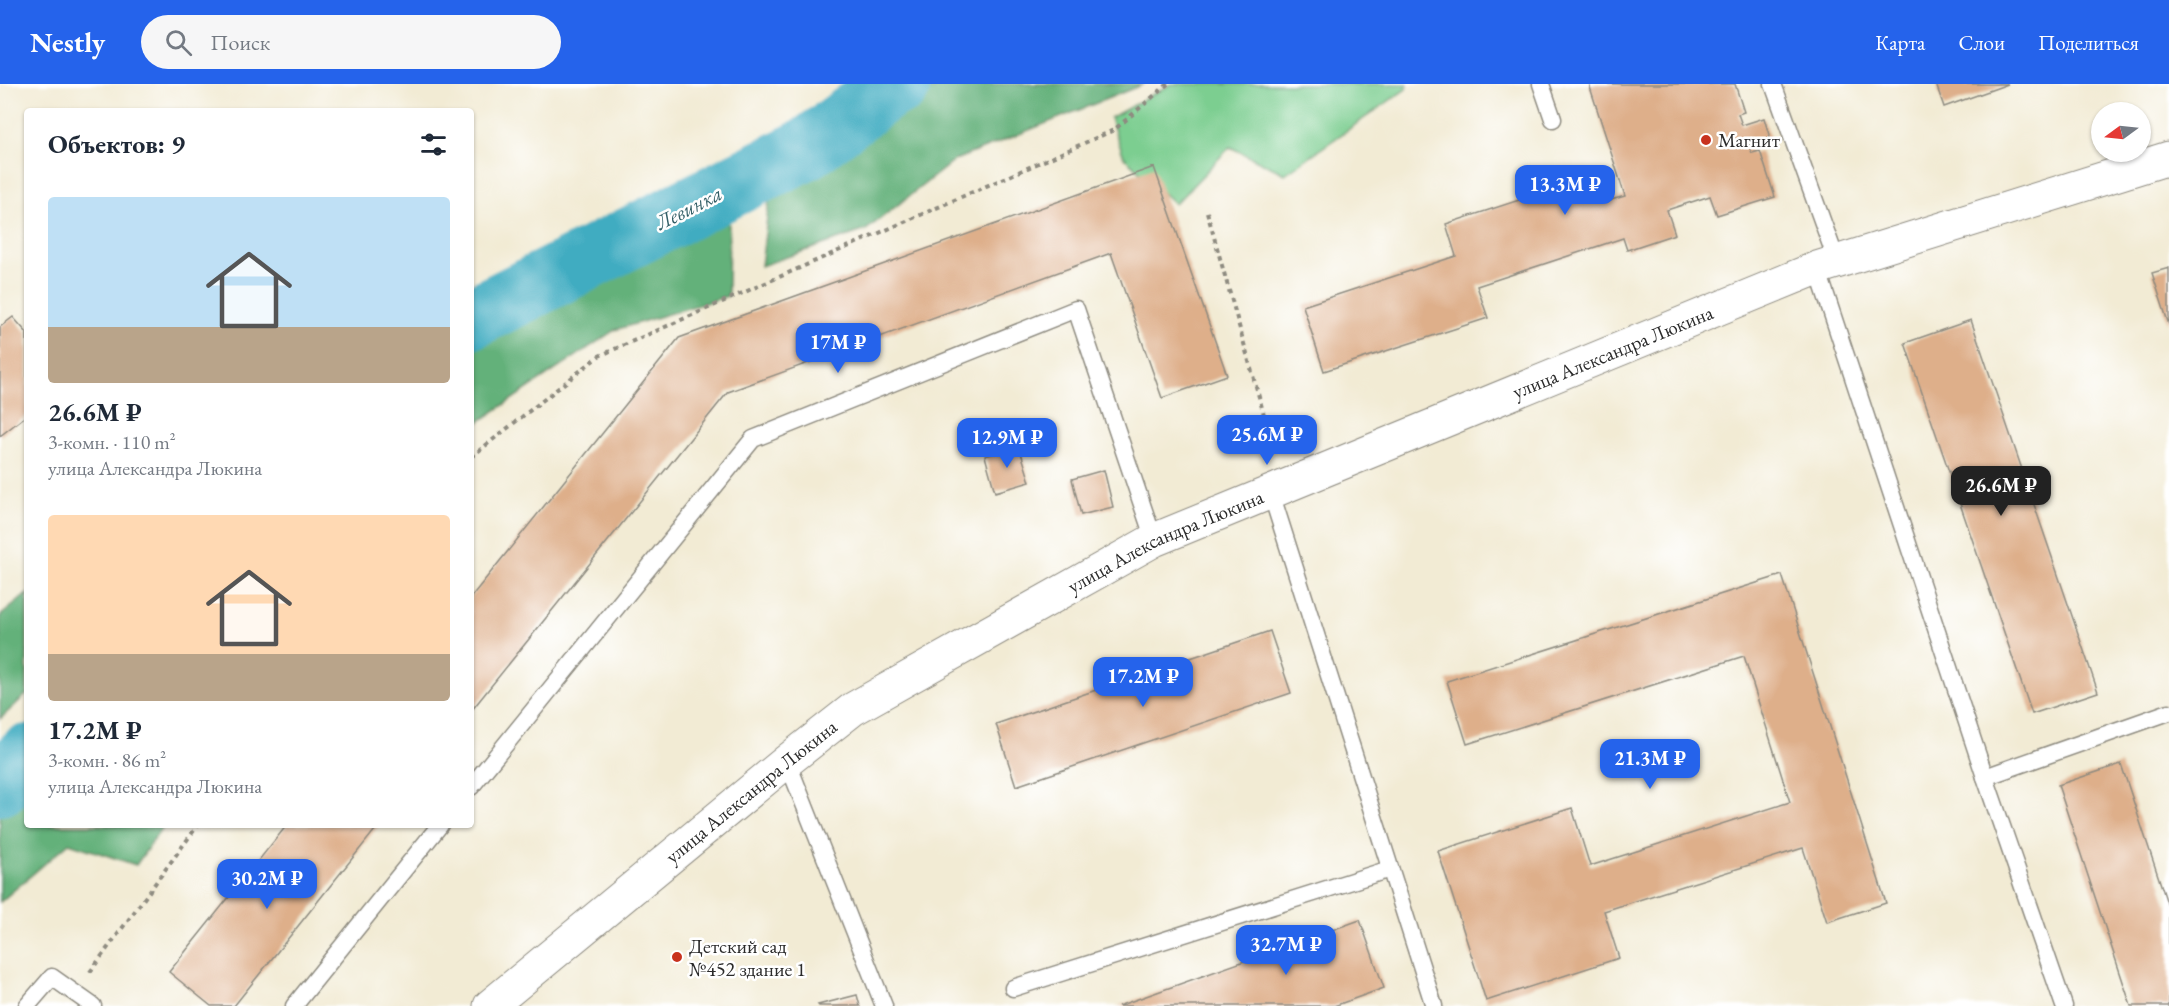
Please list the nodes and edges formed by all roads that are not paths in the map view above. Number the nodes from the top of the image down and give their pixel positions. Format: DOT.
graph roads {
  1 [pos="1541,84"];
  2 [pos="1773,84"];
  3 [pos="1553,119"];
  4 [pos="2169,158"];
  5 [pos="1827,265"];
  6 [pos="1278,490"];
  7 [pos="1154,540"];
  8 [pos="2169,712"];
  9 [pos="787,761"];
  10 [pos="1985,777"];
  11 [pos="474,783"];
  12 [pos="438,828"];
  13 [pos="1390,869"];
  14 [pos="1013,988"];
  15 [pos="27,1006"];
  16 [pos="93,1006"];
  17 [pos="294,1006"];
  18 [pos="490,1006"];
  19 [pos="884,1006"];
  20 [pos="1434,1006"];
  21 [pos="2064,1006"];
  1 -- 3 [label="lane"];
  2 -- 5 [label="lane"];
  4 -- 5 [label="street, улица Александра Люкина"];
  5 -- 6 [label="street, улица Александра Люкина"];
  5 -- 10 [label="lane"];
  6 -- 7 [label="street, улица Александра Люкина"];
  6 -- 13 [label="lane"];
  7 -- 9 [label="street, улица Александра Люкина"];
  7 -- 11 [label="lane"];
  8 -- 10 [label="lane"];
  9 -- 18 [label="street, улица Александра Люкина"];
  9 -- 19 [label="lane"];
  10 -- 21 [label="lane"];
  12 -- 17 [label="lane"];
  13 -- 14 [label="lane"];
  13 -- 20 [label="lane"];
  15 -- 16 [label="lane"];
}
